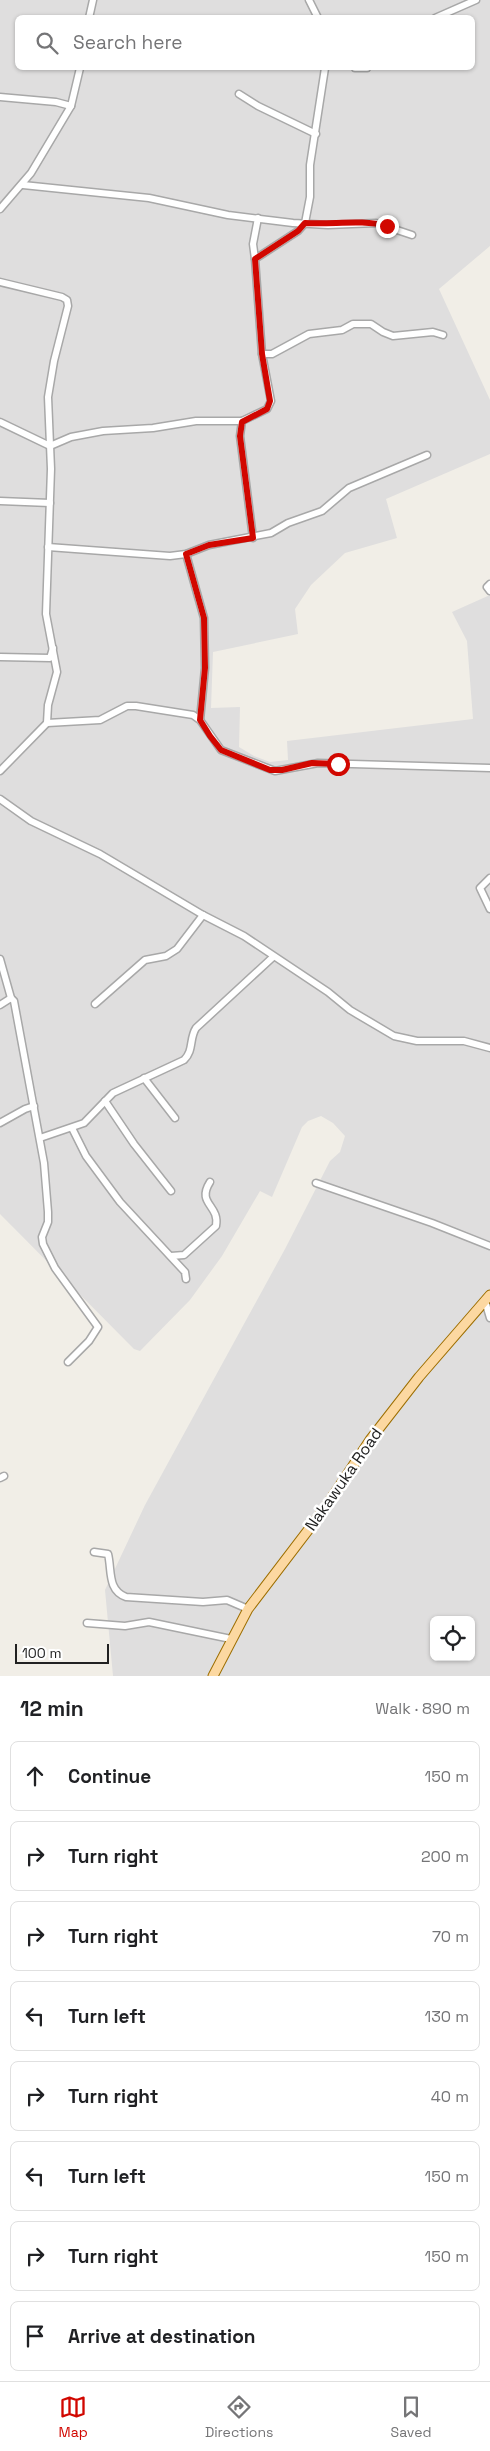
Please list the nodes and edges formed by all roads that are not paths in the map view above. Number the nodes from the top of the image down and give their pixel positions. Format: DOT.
graph roads {
  1 [pos="93,0"];
  2 [pos="309,0"];
  3 [pos="476,0"];
  4 [pos="90,15"];
  5 [pos="316,15"];
  6 [pos="442,15"];
  7 [pos="80,70"];
  8 [pos="325,70"];
  9 [pos="239,94"];
  10 [pos="0,97"];
  11 [pos="71,106"];
  12 [pos="316,134"];
  13 [pos="23,185"];
  14 [pos="0,209"];
  15 [pos="258,218"];
  16 [pos="305,223"];
  17 [pos="412,235"];
  18 [pos="255,259"];
  19 [pos="0,282"];
  20 [pos="443,335"];
  21 [pos="262,354"];
  22 [pos="0,422"];
  23 [pos="242,422"];
  24 [pos="50,446"];
  25 [pos="427,455"];
  26 [pos="0,501"];
  27 [pos="50,503"];
  28 [pos="253,538"];
  29 [pos="48,547"];
  30 [pos="186,554"];
  31 [pos="490,584"];
  32 [pos="490,591"];
  33 [pos="53,648"];
  34 [pos="0,657"];
  35 [pos="200,720"];
  36 [pos="47,723"];
  37 [pos="490,768"];
  38 [pos="0,771"];
  39 [pos="0,799"];
  40 [pos="490,878"];
  41 [pos="490,909"];
  42 [pos="203,916"];
  43 [pos="273,957"];
  44 [pos="0,959"];
  45 [pos="11,998"];
  46 [pos="95,1004"];
  47 [pos="0,1005"];
  48 [pos="490,1048"];
  49 [pos="144,1078"];
  50 [pos="105,1101"];
  51 [pos="34,1106"];
  52 [pos="175,1118"];
  53 [pos="0,1123"];
  54 [pos="72,1128"];
  55 [pos="40,1138"];
  56 [pos="210,1182"];
  57 [pos="316,1183"];
  58 [pos="171,1191"];
  59 [pos="490,1246"];
  60 [pos="171,1256"];
  61 [pos="186,1279"];
  62 [pos="488,1298"];
  63 [pos="490,1318"];
  64 [pos="68,1362"];
  65 [pos="94,1552"];
  66 [pos="248,1609"];
  67 [pos="87,1622"];
  68 [pos="231,1639"];
  69 [pos="213,1676"];
  1 -- 4 [label="street"];
  2 -- 5 [label="street"];
  3 -- 6 [label="street"];
  7 -- 11 [label="street"];
  8 -- 12 [label="street"];
  9 -- 12 [label="street"];
  10 -- 11 [label="street"];
  11 -- 13 [label="street"];
  12 -- 16 [label="street"];
  13 -- 14 [label="street"];
  13 -- 15 [label="street"];
  15 -- 16 [label="street"];
  15 -- 18 [label="street"];
  16 -- 17 [label="street"];
  16 -- 18 [label="street"];
  18 -- 21 [label="street"];
  19 -- 24 [label="street"];
  20 -- 21 [label="street"];
  21 -- 23 [label="street"];
  22 -- 24 [label="street"];
  23 -- 24 [label="street"];
  23 -- 28 [label="street"];
  24 -- 27 [label="street"];
  25 -- 28 [label="street"];
  26 -- 27 [label="street"];
  27 -- 29 [label="street"];
  28 -- 30 [label="street"];
  29 -- 30 [label="street"];
  29 -- 33 [label="street"];
  30 -- 35 [label="street"];
  31 -- 32 [label="street"];
  33 -- 34 [label="street"];
  33 -- 36 [label="street"];
  35 -- 36 [label="street"];
  35 -- 37 [label="street"];
  36 -- 38 [label="street"];
  39 -- 42 [label="street"];
  40 -- 41 [label="street"];
  42 -- 43 [label="street"];
  42 -- 46 [label="street"];
  43 -- 48 [label="street"];
  43 -- 49 [label="street"];
  44 -- 45 [label="street"];
  45 -- 47 [label="street"];
  45 -- 51 [label="street"];
  49 -- 50 [label="street"];
  49 -- 52 [label="street"];
  50 -- 54 [label="street"];
  50 -- 58 [label="street"];
  51 -- 53 [label="street"];
  51 -- 55 [label="street"];
  54 -- 55 [label="street"];
  54 -- 60 [label="street"];
  55 -- 64 [label="street"];
  56 -- 60 [label="street"];
  57 -- 59 [label="street"];
  60 -- 61 [label="street"];
  62 -- 63 [label="street"];
  62 -- 66 [label="main road, Nakawuka Road"];
  65 -- 66 [label="street"];
  66 -- 68 [label="main road, Nakawuka Road"];
  67 -- 68 [label="street"];
  68 -- 69 [label="main road, Nakawuka Road"];
}
